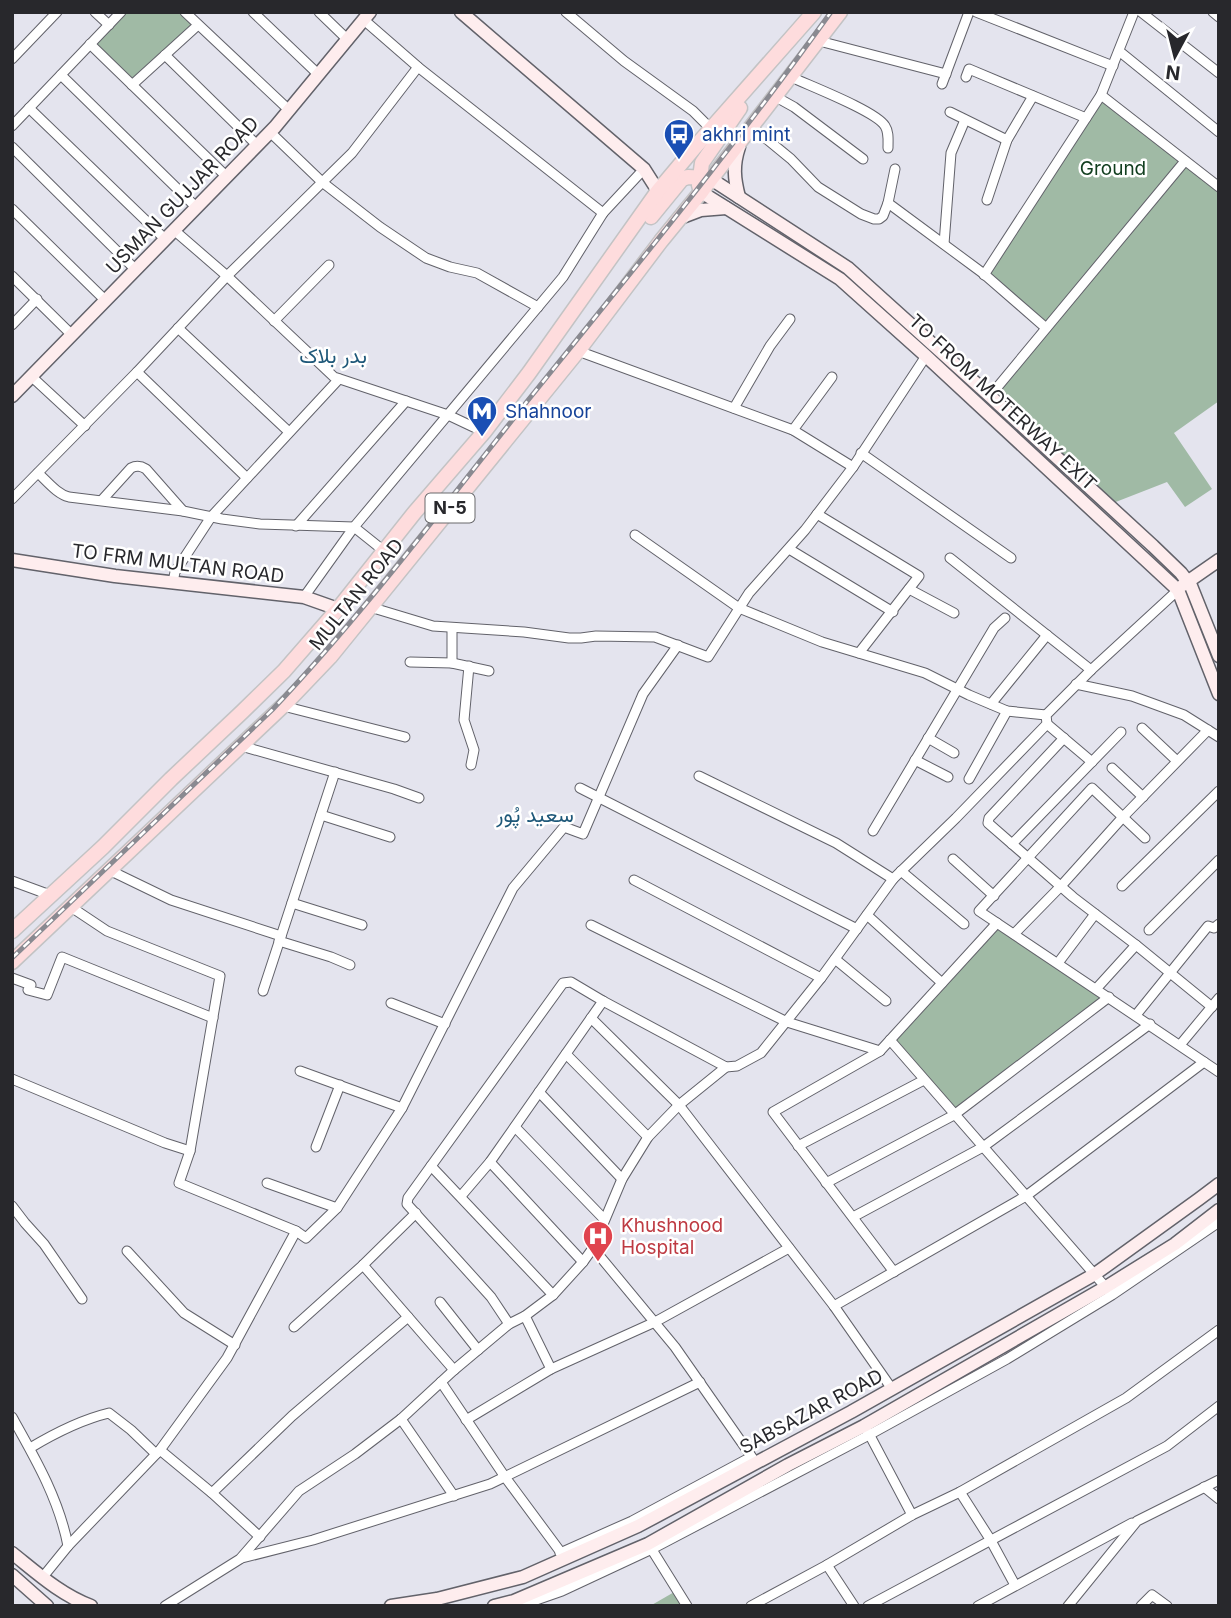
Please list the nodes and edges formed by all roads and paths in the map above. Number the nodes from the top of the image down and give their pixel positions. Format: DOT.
graph roads {
  1 [pos="57,12"];
  2 [pos="95,12"];
  3 [pos="121,12"];
  4 [pos="185,12"];
  5 [pos="253,12"];
  6 [pos="319,12"];
  7 [pos="461,12"];
  8 [pos="566,12"];
  9 [pos="814,12"];
  10 [pos="840,12"];
  11 [pos="969,12"];
  12 [pos="976,12"];
  13 [pos="1134,12"];
  14 [pos="1141,12"];
  15 [pos="1213,12"];
  16 [pos="367,16"];
  17 [pos="1219,17"];
  18 [pos="109,25"];
  19 [pos="198,25"];
  20 [pos="348,40"];
  21 [pos="819,41"];
  22 [pos="90,44"];
  23 [pos="1119,51"];
  24 [pos="165,55"];
  25 [pos="12,59"];
  26 [pos="1113,66"];
  27 [pos="418,67"];
  28 [pos="1219,73"];
  29 [pos="61,75"];
  30 [pos="319,75"];
  31 [pos="791,77"];
  32 [pos="966,77"];
  33 [pos="752,84"];
  34 [pos="132,85"];
  35 [pos="1101,95"];
  36 [pos="1033,96"];
  37 [pos="776,97"];
  38 [pos="29,108"];
  39 [pos="289,110"];
  40 [pos="950,112"];
  41 [pos="1086,118"];
  42 [pos="965,120"];
  43 [pos="12,126"];
  44 [pos="751,127"];
  45 [pos="711,129"];
  46 [pos="1219,131"];
  47 [pos="270,132"];
  48 [pos="741,140"];
  49 [pos="1007,141"];
  50 [pos="257,145"];
  51 [pos="12,148"];
  52 [pos="888,148"];
  53 [pos="863,159"];
  54 [pos="1185,161"];
  55 [pos="644,169"];
  56 [pos="895,169"];
  57 [pos="227,177"];
  58 [pos="322,182"];
  59 [pos="704,183"];
  60 [pos="1219,187"];
  61 [pos="658,191"];
  62 [pos="739,197"];
  63 [pos="987,201"];
  64 [pos="888,203"];
  65 [pos="197,208"];
  66 [pos="727,208"];
  67 [pos="12,209"];
  68 [pos="603,213"];
  69 [pos="679,218"];
  70 [pos="632,228"];
  71 [pos="170,235"];
  72 [pos="944,244"];
  73 [pos="329,265"];
  74 [pos="136,270"];
  75 [pos="984,275"];
  76 [pos="12,276"];
  77 [pos="227,276"];
  78 [pos="37,299"];
  79 [pos="105,300"];
  80 [pos="538,307"];
  81 [pos="790,319"];
  82 [pos="274,321"];
  83 [pos="12,325"];
  84 [pos="178,328"];
  85 [pos="1046,328"];
  86 [pos="72,334"];
  87 [pos="578,351"];
  88 [pos="926,356"];
  89 [pos="137,372"];
  90 [pos="32,377"];
  91 [pos="832,377"];
  92 [pos="339,379"];
  93 [pos="12,396"];
  94 [pos="990,396"];
  95 [pos="405,401"];
  96 [pos="734,408"];
  97 [pos="448,415"];
  98 [pos="85,426"];
  99 [pos="793,430"];
  100 [pos="289,432"];
  101 [pos="484,432"];
  102 [pos="862,453"];
  103 [pos="853,467"];
  104 [pos="38,473"];
  105 [pos="247,478"];
  106 [pos="12,499"];
  107 [pos="102,500"];
  108 [pos="183,511"];
  109 [pos="817,514"];
  110 [pos="211,517"];
  111 [pos="296,526"];
  112 [pos="354,527"];
  113 [pos="635,535"];
  114 [pos="789,549"];
  115 [pos="384,551"];
  116 [pos="950,558"];
  117 [pos="1011,558"];
  118 [pos="12,560"];
  119 [pos="1219,560"];
  120 [pos="173,582"];
  121 [pos="1183,585"];
  122 [pos="909,589"];
  123 [pos="304,597"];
  124 [pos="370,607"];
  125 [pos="739,608"];
  126 [pos="338,609"];
  127 [pos="892,612"];
  128 [pos="954,614"];
  129 [pos="1004,618"];
  130 [pos="452,628"];
  131 [pos="1047,635"];
  132 [pos="678,645"];
  133 [pos="859,653"];
  134 [pos="1219,656"];
  135 [pos="410,662"];
  136 [pos="453,663"];
  137 [pos="469,666"];
  138 [pos="1091,670"];
  139 [pos="489,671"];
  140 [pos="1076,684"];
  141 [pos="957,689"];
  142 [pos="1219,694"];
  143 [pos="991,704"];
  144 [pos="283,706"];
  145 [pos="1007,711"];
  146 [pos="1047,719"];
  147 [pos="1142,728"];
  148 [pos="1208,730"];
  149 [pos="1121,732"];
  150 [pos="405,737"];
  151 [pos="1219,737"];
  152 [pos="928,738"];
  153 [pos="1064,738"];
  154 [pos="241,746"];
  155 [pos="954,753"];
  156 [pos="915,760"];
  157 [pos="1177,761"];
  158 [pos="1092,762"];
  159 [pos="471,765"];
  160 [pos="1111,768"];
  161 [pos="335,772"];
  162 [pos="699,776"];
  163 [pos="948,778"];
  164 [pos="969,779"];
  165 [pos="580,788"];
  166 [pos="1219,791"];
  167 [pos="1143,797"];
  168 [pos="419,798"];
  169 [pos="599,798"];
  170 [pos="321,815"];
  171 [pos="1123,817"];
  172 [pos="873,831"];
  173 [pos="390,837"];
  174 [pos="1144,838"];
  175 [pos="1012,844"];
  176 [pos="1029,857"];
  177 [pos="953,859"];
  178 [pos="1219,860"];
  179 [pos="109,870"];
  180 [pos="901,871"];
  181 [pos="893,879"];
  182 [pos="634,880"];
  183 [pos="12,881"];
  184 [pos="1061,886"];
  185 [pos="1122,886"];
  186 [pos="50,895"];
  187 [pos="994,896"];
  188 [pos="292,904"];
  189 [pos="71,907"];
  190 [pos="1095,914"];
  191 [pos="867,915"];
  192 [pos="964,923"];
  193 [pos="997,923"];
  194 [pos="1219,924"];
  195 [pos="362,925"];
  196 [pos="591,925"];
  197 [pos="857,929"];
  198 [pos="1149,930"];
  199 [pos="12,931"];
  200 [pos="1014,934"];
  201 [pos="280,938"];
  202 [pos="1136,945"];
  203 [pos="835,959"];
  204 [pos="12,962"];
  205 [pos="1058,963"];
  206 [pos="350,965"];
  207 [pos="1171,974"];
  208 [pos="12,978"];
  209 [pos="821,978"];
  210 [pos="942,983"];
  211 [pos="1096,989"];
  212 [pos="263,991"];
  213 [pos="1109,997"];
  214 [pos="1219,998"];
  215 [pos="603,1001"];
  216 [pos="886,1001"];
  217 [pos="391,1003"];
  218 [pos="1212,1007"];
  219 [pos="1136,1015"];
  220 [pos="213,1018"];
  221 [pos="591,1018"];
  222 [pos="787,1023"];
  223 [pos="445,1024"];
  224 [pos="1150,1024"];
  225 [pos="890,1040"];
  226 [pos="1180,1045"];
  227 [pos="880,1051"];
  228 [pos="566,1054"];
  229 [pos="1204,1062"];
  230 [pos="726,1067"];
  231 [pos="300,1071"];
  232 [pos="1219,1072"];
  233 [pos="12,1079"];
  234 [pos="925,1080"];
  235 [pos="340,1085"];
  236 [pos="539,1092"];
  237 [pos="679,1105"];
  238 [pos="402,1108"];
  239 [pos="954,1115"];
  240 [pos="515,1127"];
  241 [pos="649,1138"];
  242 [pos="798,1146"];
  243 [pos="316,1147"];
  244 [pos="983,1147"];
  245 [pos="190,1151"];
  246 [pos="490,1162"];
  247 [pos="431,1166"];
  248 [pos="622,1179"];
  249 [pos="826,1182"];
  250 [pos="267,1183"];
  251 [pos="1219,1184"];
  252 [pos="461,1196"];
  253 [pos="1026,1196"];
  254 [pos="12,1206"];
  255 [pos="337,1208"];
  256 [pos="1219,1210"];
  257 [pos="416,1213"];
  258 [pos="853,1217"];
  259 [pos="604,1219"];
  260 [pos="1219,1222"];
  261 [pos="296,1231"];
  262 [pos="593,1248"];
  263 [pos="789,1248"];
  264 [pos="127,1251"];
  265 [pos="583,1262"];
  266 [pos="363,1265"];
  267 [pos="894,1272"];
  268 [pos="1095,1274"];
  269 [pos="1109,1291"];
  270 [pos="553,1295"];
  271 [pos="82,1299"];
  272 [pos="440,1302"];
  273 [pos="834,1306"];
  274 [pos="524,1316"];
  275 [pos="408,1317"];
  276 [pos="655,1322"];
  277 [pos="509,1324"];
  278 [pos="294,1328"];
  279 [pos="1219,1330"];
  280 [pos="234,1345"];
  281 [pos="478,1350"];
  282 [pos="551,1369"];
  283 [pos="454,1370"];
  284 [pos="441,1382"];
  285 [pos="700,1382"];
  286 [pos="892,1389"];
  287 [pos="1219,1406"];
  288 [pos="12,1417"];
  289 [pos="401,1419"];
  290 [pos="466,1420"];
  291 [pos="867,1430"];
  292 [pos="30,1448"];
  293 [pos="779,1450"];
  294 [pos="158,1452"];
  295 [pos="753,1460"];
  296 [pos="788,1465"];
  297 [pos="505,1477"];
  298 [pos="1219,1480"];
  299 [pos="1204,1487"];
  300 [pos="960,1492"];
  301 [pos="212,1493"];
  302 [pos="454,1496"];
  303 [pos="1219,1499"];
  304 [pos="912,1515"];
  305 [pos="1136,1521"];
  306 [pos="260,1538"];
  307 [pos="990,1539"];
  308 [pos="68,1546"];
  309 [pos="650,1546"];
  310 [pos="12,1553"];
  311 [pos="562,1555"];
  312 [pos="240,1559"];
  313 [pos="827,1566"];
  314 [pos="12,1575"];
  315 [pos="42,1578"];
  316 [pos="1015,1586"];
  317 [pos="47,1606"];
  318 [pos="92,1606"];
  319 [pos="165,1606"];
  320 [pos="391,1606"];
  321 [pos="494,1606"];
  322 [pos="519,1606"];
  323 [pos="687,1606"];
  324 [pos="751,1606"];
  325 [pos="854,1606"];
  326 [pos="868,1606"];
  327 [pos="978,1606"];
  328 [pos="1068,1606"];
  329 [pos="1142,1606"];
  330 [pos="1167,1606"];
  1 -- 25 [label="street"];
  2 -- 18 [label="street"];
  3 -- 18 [label="street"];
  4 -- 19 [label="street"];
  5 -- 30 [label="street"];
  6 -- 20 [label="street"];
  7 -- 55 [label="main road"];
  8 -- 45 [label="street"];
  9 -- 33 [label="main road, MULTAN ROAD / N-5"];
  10 -- 21 [label="main road, MULTAN ROAD / N-5"];
  11 -- 21 [label="street"];
  12 -- 26 [label="street"];
  13 -- 23 [label="street"];
  14 -- 28 [label="street"];
  15 -- 17 [label="street"];
  16 -- 20 [label="main road, USMAN GUJJAR ROAD"];
  16 -- 27 [label="street"];
  18 -- 22 [label="street"];
  19 -- 24 [label="street"];
  19 -- 39 [label="street"];
  20 -- 30 [label="main road, USMAN GUJJAR ROAD"];
  21 -- 31 [label="main road, MULTAN ROAD / N-5"];
  22 -- 29 [label="street"];
  22 -- 34 [label="street"];
  23 -- 26 [label="street"];
  23 -- 46 [label="street"];
  24 -- 34 [label="street"];
  24 -- 50 [label="street"];
  26 -- 35 [label="street"];
  27 -- 58 [label="street"];
  27 -- 68 [label="street"];
  29 -- 38 [label="street"];
  29 -- 65 [label="street"];
  30 -- 39 [label="main road, USMAN GUJJAR ROAD"];
  31 -- 37 [label="main road, MULTAN ROAD / N-5"];
  31 -- 52 [label="street"];
  32 -- 36 [label="street"];
  33 -- 45 [label="main road, MULTAN ROAD / N-5"];
  33 -- 59 [label="main road"];
  34 -- 57 [label="street"];
  35 -- 41 [label="street"];
  35 -- 54 [label="street"];
  36 -- 41 [label="street"];
  36 -- 49 [label="street"];
  37 -- 44 [label="main road, MULTAN ROAD / N-5"];
  37 -- 53 [label="street"];
  38 -- 43 [label="street"];
  38 -- 71 [label="street"];
  39 -- 47 [label="main road, USMAN GUJJAR ROAD"];
  40 -- 42 [label="street"];
  41 -- 75 [label="street"];
  42 -- 49 [label="street"];
  42 -- 72 [label="street"];
  44 -- 48 [label="main road, MULTAN ROAD / N-5"];
  44 -- 64 [label="street"];
  45 -- 61 [label="main road, MULTAN ROAD / N-5"];
  47 -- 50 [label="main road, USMAN GUJJAR ROAD"];
  47 -- 58 [label="street"];
  48 -- 59 [label="main road, MULTAN ROAD / N-5"];
  48 -- 62 [label="main road"];
  49 -- 63 [label="street"];
  50 -- 57 [label="main road, USMAN GUJJAR ROAD"];
  51 -- 74 [label="street"];
  54 -- 60 [label="street"];
  54 -- 85 [label="street"];
  55 -- 61 [label="main road"];
  55 -- 68 [label="street"];
  56 -- 64 [label="street"];
  57 -- 65 [label="main road, USMAN GUJJAR ROAD"];
  58 -- 77 [label="street"];
  58 -- 80 [label="street"];
  59 -- 62 [label="main road, TO FROM MOTERWAY EXIT"];
  59 -- 66 [label="main road, TO FROM MOTERWAY EXIT"];
  59 -- 69 [label="main road, MULTAN ROAD / N-5"];
  59 -- 70 [label="main road"];
  61 -- 70 [label="main road, MULTAN ROAD / N-5"];
  62 -- 94 [label="main road, TO FROM MOTERWAY EXIT"];
  64 -- 72 [label="street"];
  65 -- 71 [label="main road, USMAN GUJJAR ROAD"];
  66 -- 69 [label="main road"];
  66 -- 88 [label="main road, TO FROM MOTERWAY EXIT"];
  67 -- 79 [label="street"];
  68 -- 80 [label="street"];
  69 -- 87 [label="main road, MULTAN ROAD / N-5"];
  70 -- 101 [label="main road, MULTAN ROAD / N-5"];
  71 -- 74 [label="main road, USMAN GUJJAR ROAD"];
  71 -- 77 [label="street"];
  72 -- 75 [label="street"];
  73 -- 82 [label="street"];
  74 -- 79 [label="main road, USMAN GUJJAR ROAD"];
  75 -- 85 [label="street"];
  76 -- 78 [label="street"];
  77 -- 82 [label="street"];
  77 -- 84 [label="street"];
  78 -- 83 [label="street"];
  78 -- 86 [label="street"];
  79 -- 86 [label="main road, USMAN GUJJAR ROAD"];
  80 -- 97 [label="street"];
  81 -- 96 [label="street"];
  82 -- 92 [label="street"];
  84 -- 89 [label="street"];
  84 -- 100 [label="street"];
  85 -- 94 [label="street"];
  86 -- 90 [label="main road, USMAN GUJJAR ROAD"];
  87 -- 96 [label="street"];
  87 -- 124 [label="main road, MULTAN ROAD / N-5"];
  88 -- 102 [label="street"];
  88 -- 121 [label="main road, TO FROM MOTERWAY EXIT"];
  89 -- 98 [label="street"];
  89 -- 105 [label="street"];
  90 -- 93 [label="main road, USMAN GUJJAR ROAD"];
  90 -- 98 [label="street"];
  91 -- 99 [label="street"];
  92 -- 95 [label="street"];
  92 -- 100 [label="street"];
  94 -- 121 [label="main road, TO FROM MOTERWAY EXIT"];
  95 -- 97 [label="street"];
  95 -- 111 [label="street"];
  96 -- 99 [label="street"];
  97 -- 101 [label="street"];
  97 -- 112 [label="street"];
  98 -- 104 [label="street"];
  99 -- 103 [label="street"];
  100 -- 105 [label="street"];
  101 -- 115 [label="main road, MULTAN ROAD / N-5"];
  102 -- 103 [label="street"];
  102 -- 117 [label="street"];
  103 -- 109 [label="street"];
  104 -- 106 [label="street"];
  104 -- 107 [label="street"];
  105 -- 110 [label="street"];
  107 -- 108 [label="street"];
  107 -- 108 [label="street"];
  108 -- 110 [label="street"];
  109 -- 114 [label="street"];
  109 -- 122 [label="street"];
  110 -- 111 [label="street"];
  110 -- 120 [label="street"];
  111 -- 112 [label="street"];
  112 -- 115 [label="street"];
  112 -- 123 [label="street"];
  113 -- 125 [label="street"];
  114 -- 125 [label="street"];
  114 -- 127 [label="street"];
  115 -- 126 [label="main road, MULTAN ROAD / N-5"];
  116 -- 131 [label="street"];
  118 -- 120 [label="main road, TO FRM MULTAN ROAD"];
  119 -- 121 [label="main road"];
  120 -- 123 [label="main road, TO FRM MULTAN ROAD"];
  121 -- 134 [label="main road, TO FROM MOTERWAY EXIT"];
  121 -- 138 [label="street"];
  121 -- 142 [label="main road, TO FROM MOTERWAY EXIT"];
  122 -- 127 [label="street"];
  122 -- 128 [label="street"];
  123 -- 126 [label="main road, TO FRM MULTAN ROAD"];
  124 -- 130 [label="street"];
  124 -- 144 [label="main road, MULTAN ROAD / N-5"];
  125 -- 132 [label="street"];
  125 -- 133 [label="street"];
  126 -- 186 [label="main road, MULTAN ROAD / N-5"];
  127 -- 133 [label="street"];
  129 -- 141 [label="street"];
  130 -- 132 [label="street"];
  130 -- 136 [label="street"];
  131 -- 138 [label="street"];
  131 -- 143 [label="street"];
  132 -- 169 [label="street"];
  133 -- 141 [label="street"];
  135 -- 136 [label="street"];
  136 -- 137 [label="street"];
  137 -- 139 [label="street"];
  137 -- 159 [label="street"];
  138 -- 140 [label="street"];
  140 -- 146 [label="street"];
  140 -- 148 [label="street"];
  141 -- 143 [label="street"];
  141 -- 152 [label="street"];
  143 -- 145 [label="street"];
  144 -- 150 [label="street"];
  144 -- 154 [label="main road, MULTAN ROAD / N-5"];
  145 -- 146 [label="street"];
  145 -- 164 [label="street"];
  146 -- 153 [label="street"];
  146 -- 180 [label="street"];
  147 -- 157 [label="street"];
  148 -- 151 [label="street"];
  148 -- 157 [label="street"];
  149 -- 158 [label="street"];
  152 -- 155 [label="street"];
  152 -- 156 [label="street"];
  153 -- 158 [label="street"];
  153 -- 175 [label="street"];
  154 -- 161 [label="street"];
  154 -- 179 [label="main road, MULTAN ROAD / N-5"];
  156 -- 163 [label="street"];
  156 -- 172 [label="street"];
  157 -- 167 [label="street"];
  158 -- 175 [label="street"];
  160 -- 167 [label="street"];
  161 -- 168 [label="street"];
  161 -- 170 [label="street"];
  162 -- 181 [label="street"];
  165 -- 169 [label="street"];
  166 -- 185 [label="street"];
  167 -- 171 [label="street"];
  169 -- 197 [label="street"];
  169 -- 223 [label="street"];
  170 -- 173 [label="street"];
  170 -- 188 [label="street"];
  171 -- 174 [label="street"];
  171 -- 176 [label="street"];
  171 -- 184 [label="street"];
  175 -- 176 [label="street"];
  176 -- 184 [label="street"];
  176 -- 187 [label="street"];
  177 -- 187 [label="street"];
  178 -- 198 [label="street"];
  179 -- 189 [label="main road, MULTAN ROAD / N-5"];
  179 -- 201 [label="street"];
  180 -- 181 [label="street"];
  180 -- 192 [label="street"];
  181 -- 191 [label="street"];
  182 -- 209 [label="street"];
  183 -- 186 [label="street"];
  184 -- 190 [label="street"];
  184 -- 200 [label="street"];
  186 -- 199 [label="main road, MULTAN ROAD / N-5"];
  187 -- 193 [label="street"];
  188 -- 195 [label="street"];
  188 -- 201 [label="street"];
  189 -- 204 [label="main road, MULTAN ROAD / N-5"];
  189 -- 220 [label="street"];
  190 -- 202 [label="street"];
  190 -- 205 [label="street"];
  191 -- 197 [label="street"];
  191 -- 210 [label="street"];
  193 -- 200 [label="street"];
  193 -- 210 [label="street"];
  194 -- 207 [label="street"];
  196 -- 222 [label="street"];
  197 -- 203 [label="street"];
  200 -- 205 [label="street"];
  201 -- 206 [label="street"];
  201 -- 212 [label="street"];
  202 -- 207 [label="street"];
  202 -- 211 [label="street"];
  203 -- 209 [label="street"];
  203 -- 216 [label="street"];
  205 -- 211 [label="street"];
  207 -- 218 [label="street"];
  207 -- 219 [label="street"];
  208 -- 220 [label="street"];
  209 -- 222 [label="street"];
  210 -- 225 [label="street"];
  211 -- 213 [label="street"];
  213 -- 219 [label="street"];
  213 -- 239 [label="street"];
  214 -- 218 [label="street"];
  215 -- 221 [label="street"];
  215 -- 230 [label="street"];
  215 -- 247 [label="street"];
  217 -- 223 [label="street"];
  218 -- 226 [label="street"];
  219 -- 224 [label="street"];
  220 -- 245 [label="street"];
  221 -- 228 [label="street"];
  221 -- 237 [label="street"];
  222 -- 227 [label="street"];
  222 -- 230 [label="street"];
  223 -- 238 [label="street"];
  224 -- 226 [label="street"];
  224 -- 244 [label="street"];
  225 -- 227 [label="street"];
  225 -- 234 [label="street"];
  226 -- 229 [label="street"];
  227 -- 242 [label="street"];
  228 -- 236 [label="street"];
  228 -- 241 [label="street"];
  229 -- 232 [label="street"];
  229 -- 253 [label="street"];
  230 -- 237 [label="street"];
  231 -- 235 [label="street"];
  233 -- 245 [label="street"];
  234 -- 239 [label="street"];
  234 -- 242 [label="street"];
  235 -- 238 [label="street"];
  235 -- 243 [label="street"];
  236 -- 240 [label="street"];
  236 -- 248 [label="street"];
  237 -- 241 [label="street"];
  237 -- 263 [label="street"];
  238 -- 255 [label="street"];
  239 -- 244 [label="street"];
  239 -- 249 [label="street"];
  240 -- 246 [label="street"];
  240 -- 259 [label="street"];
  241 -- 248 [label="street"];
  242 -- 249 [label="street"];
  244 -- 253 [label="street"];
  244 -- 258 [label="street"];
  245 -- 261 [label="street"];
  246 -- 252 [label="street"];
  246 -- 265 [label="street"];
  247 -- 252 [label="street"];
  247 -- 257 [label="street"];
  248 -- 259 [label="street"];
  249 -- 258 [label="street"];
  250 -- 255 [label="street"];
  251 -- 268 [label="main road, SABSAZAR ROAD"];
  252 -- 270 [label="street"];
  253 -- 267 [label="street"];
  253 -- 268 [label="street"];
  254 -- 271 [label="street"];
  255 -- 261 [label="street"];
  256 -- 269 [label="main road, SABSAZAR ROAD"];
  257 -- 266 [label="street"];
  257 -- 277 [label="street"];
  258 -- 267 [label="street"];
  259 -- 262 [label="street"];
  260 -- 269 [label="street"];
  261 -- 280 [label="street"];
  262 -- 265 [label="street"];
  262 -- 276 [label="street"];
  263 -- 273 [label="street"];
  263 -- 276 [label="street"];
  264 -- 280 [label="street"];
  265 -- 270 [label="street"];
  266 -- 275 [label="street"];
  266 -- 278 [label="street"];
  267 -- 273 [label="street"];
  268 -- 269 [label="street"];
  268 -- 286 [label="main road, SABSAZAR ROAD"];
  269 -- 291 [label="main road, SABSAZAR ROAD"];
  270 -- 274 [label="street"];
  272 -- 281 [label="street"];
  273 -- 286 [label="street"];
  274 -- 277 [label="street"];
  274 -- 282 [label="street"];
  275 -- 283 [label="street"];
  275 -- 301 [label="street"];
  276 -- 282 [label="street"];
  276 -- 285 [label="street"];
  277 -- 281 [label="street"];
  279 -- 300 [label="street"];
  280 -- 294 [label="street"];
  281 -- 283 [label="street"];
  282 -- 290 [label="street"];
  283 -- 284 [label="street"];
  284 -- 289 [label="street"];
  284 -- 290 [label="street"];
  285 -- 295 [label="street"];
  285 -- 297 [label="street"];
  286 -- 293 [label="main road, SABSAZAR ROAD"];
  287 -- 307 [label="street"];
  288 -- 292 [label="street"];
  289 -- 302 [label="street"];
  289 -- 306 [label="street"];
  290 -- 297 [label="street"];
  291 -- 296 [label="main road, SABSAZAR ROAD"];
  291 -- 304 [label="street"];
  291 -- 309 [label="street"];
  292 -- 294 [label="street"];
  292 -- 308 [label="street"];
  293 -- 295 [label="main road, SABSAZAR ROAD"];
  293 -- 296 [label="main road"];
  294 -- 301 [label="street"];
  294 -- 308 [label="street"];
  295 -- 311 [label="main road, SABSAZAR ROAD"];
  296 -- 309 [label="main road, SABSAZAR ROAD"];
  297 -- 302 [label="street"];
  297 -- 311 [label="street"];
  298 -- 299 [label="street"];
  299 -- 303 [label="street"];
  299 -- 305 [label="street"];
  300 -- 304 [label="street"];
  300 -- 307 [label="street"];
  301 -- 306 [label="street"];
  302 -- 312 [label="street"];
  304 -- 313 [label="street"];
  305 -- 316 [label="street"];
  305 -- 328 [label="street"];
  306 -- 312 [label="street"];
  307 -- 316 [label="street"];
  307 -- 326 [label="street"];
  308 -- 315 [label="street"];
  309 -- 321 [label="main road, SABSAZAR ROAD"];
  309 -- 322 [label="street"];
  309 -- 323 [label="street"];
  310 -- 315 [label="main road"];
  311 -- 320 [label="main road, SABSAZAR ROAD"];
  312 -- 319 [label="street"];
  313 -- 324 [label="street"];
  313 -- 325 [label="street"];
  314 -- 317 [label="main road"];
  315 -- 318 [label="main road"];
  316 -- 327 [label="street"];
  329 -- 330 [label="street"];
}
